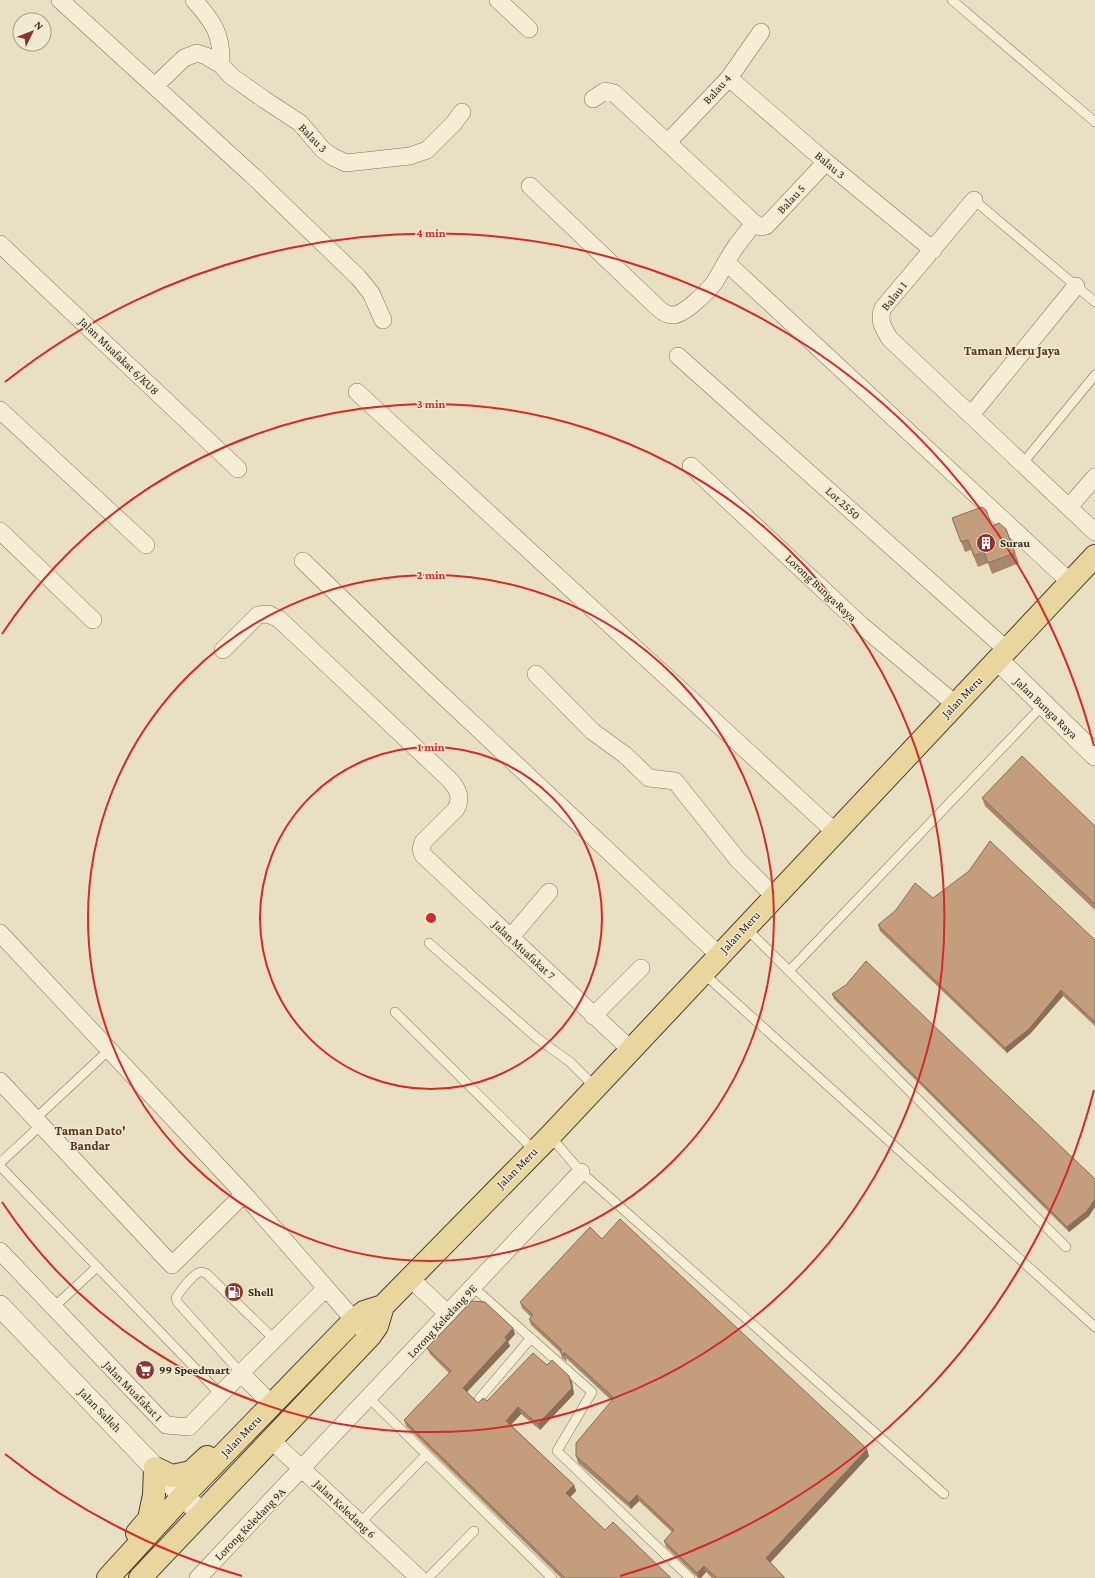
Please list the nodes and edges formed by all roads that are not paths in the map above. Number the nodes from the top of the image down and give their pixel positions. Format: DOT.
graph roads {
  1 [pos="60,0"];
  2 [pos="194,0"];
  3 [pos="498,0"];
  4 [pos="952,0"];
  5 [pos="529,29"];
  6 [pos="761,32"];
  7 [pos="221,65"];
  8 [pos="729,78"];
  9 [pos="155,86"];
  10 [pos="593,99"];
  11 [pos="462,112"];
  12 [pos="1095,122"];
  13 [pos="668,142"];
  14 [pos="826,162"];
  15 [pos="530,186"];
  16 [pos="974,200"];
  17 [pos="754,223"];
  18 [pos="0,244"];
  19 [pos="933,250"];
  20 [pos="726,262"];
  21 [pos="1076,286"];
  22 [pos="1095,302"];
  23 [pos="383,320"];
  24 [pos="678,356"];
  25 [pos="1095,375"];
  26 [pos="357,392"];
  27 [pos="0,410"];
  28 [pos="971,415"];
  29 [pos="1022,463"];
  30 [pos="690,466"];
  31 [pos="238,469"];
  32 [pos="1095,477"];
  33 [pos="1069,507"];
  34 [pos="0,531"];
  35 [pos="1095,532"];
  36 [pos="146,545"];
  37 [pos="1095,556"];
  38 [pos="303,561"];
  39 [pos="1070,582"];
  40 [pos="94,620"];
  41 [pos="223,650"];
  42 [pos="1002,655"];
  43 [pos="536,674"];
  44 [pos="955,704"];
  45 [pos="1043,705"];
  46 [pos="1095,755"];
  47 [pos="835,832"];
  48 [pos="549,892"];
  49 [pos="774,896"];
  50 [pos="745,927"];
  51 [pos="0,933"];
  52 [pos="510,938"];
  53 [pos="429,943"];
  54 [pos="719,955"];
  55 [pos="641,968"];
  56 [pos="789,971"];
  57 [pos="702,973"];
  58 [pos="394,1012"];
  59 [pos="593,1016"];
  60 [pos="630,1049"];
  61 [pos="110,1050"];
  62 [pos="0,1081"];
  63 [pos="595,1087"];
  64 [pos="38,1122"];
  65 [pos="550,1136"];
  66 [pos="534,1150"];
  67 [pos="0,1164"];
  68 [pos="581,1172"];
  69 [pos="244,1194"];
  70 [pos="1066,1247"];
  71 [pos="0,1251"];
  72 [pos="97,1267"];
  73 [pos="410,1278"];
  74 [pos="473,1287"];
  75 [pos="326,1288"];
  76 [pos="0,1306"];
  77 [pos="383,1306"];
  78 [pos="54,1307"];
  79 [pos="448,1314"];
  80 [pos="354,1320"];
  81 [pos="1095,1327"];
  82 [pos="370,1336"];
  83 [pos="531,1338"];
  84 [pos="274,1339"];
  85 [pos="241,1373"];
  86 [pos="220,1394"];
  87 [pos="369,1398"];
  88 [pos="479,1399"];
  89 [pos="271,1404"];
  90 [pos="251,1425"];
  91 [pos="270,1440"];
  92 [pos="426,1455"];
  93 [pos="155,1468"];
  94 [pos="302,1469"];
  95 [pos="944,1494"];
  96 [pos="183,1496"];
  97 [pos="201,1513"];
  98 [pos="360,1523"];
  99 [pos="474,1531"];
  100 [pos="111,1575"];
  101 [pos="140,1578"];
  102 [pos="198,1578"];
  103 [pos="419,1578"];
  104 [pos="428,1578"];
  105 [pos="552,1578"];
  106 [pos="690,1578"];
  1 -- 9 [label="street"];
  2 -- 7 [label="street"];
  3 -- 5 [label="street"];
  4 -- 12 [label="lane"];
  6 -- 8 [label="street, Balau 4"];
  7 -- 9 [label="street, Balau 3"];
  7 -- 11 [label="street, Balau 3"];
  8 -- 13 [label="street, Balau 4"];
  8 -- 14 [label="street, Balau 3"];
  9 -- 23 [label="street"];
  10 -- 13 [label="street"];
  13 -- 17 [label="street"];
  14 -- 17 [label="street, Balau 5"];
  14 -- 19 [label="street, Balau 3"];
  15 -- 20 [label="street"];
  16 -- 19 [label="street, Balau 1"];
  16 -- 21 [label="lane, Balau 1"];
  17 -- 20 [label="street"];
  18 -- 31 [label="street, Jalan Muafakat 6/KU8"];
  19 -- 28 [label="street, Balau 1"];
  20 -- 39 [label="street"];
  21 -- 22 [label="lane, Balau 1"];
  21 -- 28 [label="street"];
  24 -- 42 [label="street, Lot 2550"];
  25 -- 29 [label="lane"];
  26 -- 47 [label="street"];
  27 -- 36 [label="street"];
  28 -- 29 [label="street, Balau 1"];
  29 -- 33 [label="street, Balau 1"];
  30 -- 44 [label="street, Lorong Bunga Raya"];
  32 -- 33 [label="street"];
  33 -- 35 [label="street, Balau 1"];
  34 -- 40 [label="street"];
  37 -- 39 [label="main road, Jalan Meru"];
  38 -- 54 [label="street"];
  39 -- 42 [label="main road, Jalan Meru"];
  41 -- 52 [label="street, Jalan Muafakat 7"];
  42 -- 44 [label="main road, Jalan Meru"];
  42 -- 45 [label="street, Jalan Bunga Raya"];
  43 -- 49 [label="street"];
  44 -- 47 [label="main road, Jalan Meru"];
  45 -- 46 [label="street, Jalan Bunga Raya"];
  45 -- 56 [label="lane"];
  47 -- 49 [label="main road, Jalan Meru"];
  48 -- 52 [label="street"];
  49 -- 50 [label="main road, Jalan Meru"];
  50 -- 54 [label="main road, Jalan Meru"];
  50 -- 56 [label="lane"];
  51 -- 61 [label="street"];
  52 -- 59 [label="street, Jalan Muafakat 7"];
  53 -- 63 [label="lane"];
  54 -- 57 [label="main road, Jalan Meru"];
  55 -- 59 [label="street"];
  56 -- 70 [label="lane"];
  57 -- 60 [label="main road, Jalan Meru"];
  57 -- 81 [label="lane"];
  58 -- 66 [label="lane"];
  59 -- 60 [label="street, Jalan Muafakat 7"];
  60 -- 63 [label="main road, Jalan Meru"];
  61 -- 64 [label="lane"];
  61 -- 69 [label="street"];
  62 -- 64 [label="street"];
  63 -- 65 [label="main road, Jalan Meru"];
  64 -- 67 [label="lane"];
  64 -- 69 [label="street"];
  65 -- 66 [label="main road, Jalan Meru"];
  65 -- 68 [label="lane"];
  66 -- 73 [label="main road, Jalan Meru"];
  67 -- 72 [label="lane"];
  68 -- 74 [label="street, Lorong Keledang 9E"];
  68 -- 95 [label="lane"];
  69 -- 75 [label="street"];
  71 -- 78 [label="street, Jalan Muafakat 1"];
  72 -- 78 [label="lane"];
  72 -- 86 [label="lane"];
  73 -- 77 [label="main road, Jalan Meru"];
  73 -- 79 [label="street"];
  74 -- 79 [label="street, Lorong Keledang 9E"];
  74 -- 83 [label="lane"];
  75 -- 80 [label="street"];
  75 -- 84 [label="street, Jalan Muafakat 1"];
  76 -- 93 [label="street, Jalan Salleh"];
  77 -- 80 [label="main road, Jalan Meru"];
  77 -- 82 [label="main road, Jalan Meru"];
  78 -- 86 [label="street, Jalan Muafakat 1"];
  79 -- 87 [label="street, Lorong Keledang 9E"];
  80 -- 82 [label="street"];
  80 -- 89 [label="main road, Jalan Meru"];
  82 -- 91 [label="main road, Jalan Meru"];
  83 -- 88 [label="lane"];
  83 -- 106 [label="lane"];
  84 -- 85 [label="street, Jalan Muafakat 1"];
  84 -- 85 [label="lane"];
  85 -- 86 [label="street, Jalan Muafakat 1"];
  85 -- 89 [label="street"];
  87 -- 92 [label="lane"];
  87 -- 94 [label="street, Lorong Keledang 9E"];
  89 -- 90 [label="main road, Jalan Meru"];
  90 -- 93 [label="main road"];
  90 -- 96 [label="main road, Jalan Meru"];
  91 -- 94 [label="street, Jalan Keledang 6"];
  91 -- 97 [label="main road, Jalan Meru"];
  92 -- 98 [label="lane"];
  92 -- 105 [label="lane"];
  93 -- 96 [label="street, Jalan Salleh"];
  93 -- 100 [label="main road"];
  94 -- 98 [label="street, Jalan Keledang 6"];
  94 -- 102 [label="street, Lorong Keledang 9A"];
  96 -- 97 [label="street, Jalan Salleh"];
  96 -- 100 [label="main road, Jalan Meru"];
  97 -- 101 [label="main road, Jalan Meru"];
  98 -- 103 [label="street, Jalan Keledang 6"];
  99 -- 104 [label="lane"];
}
